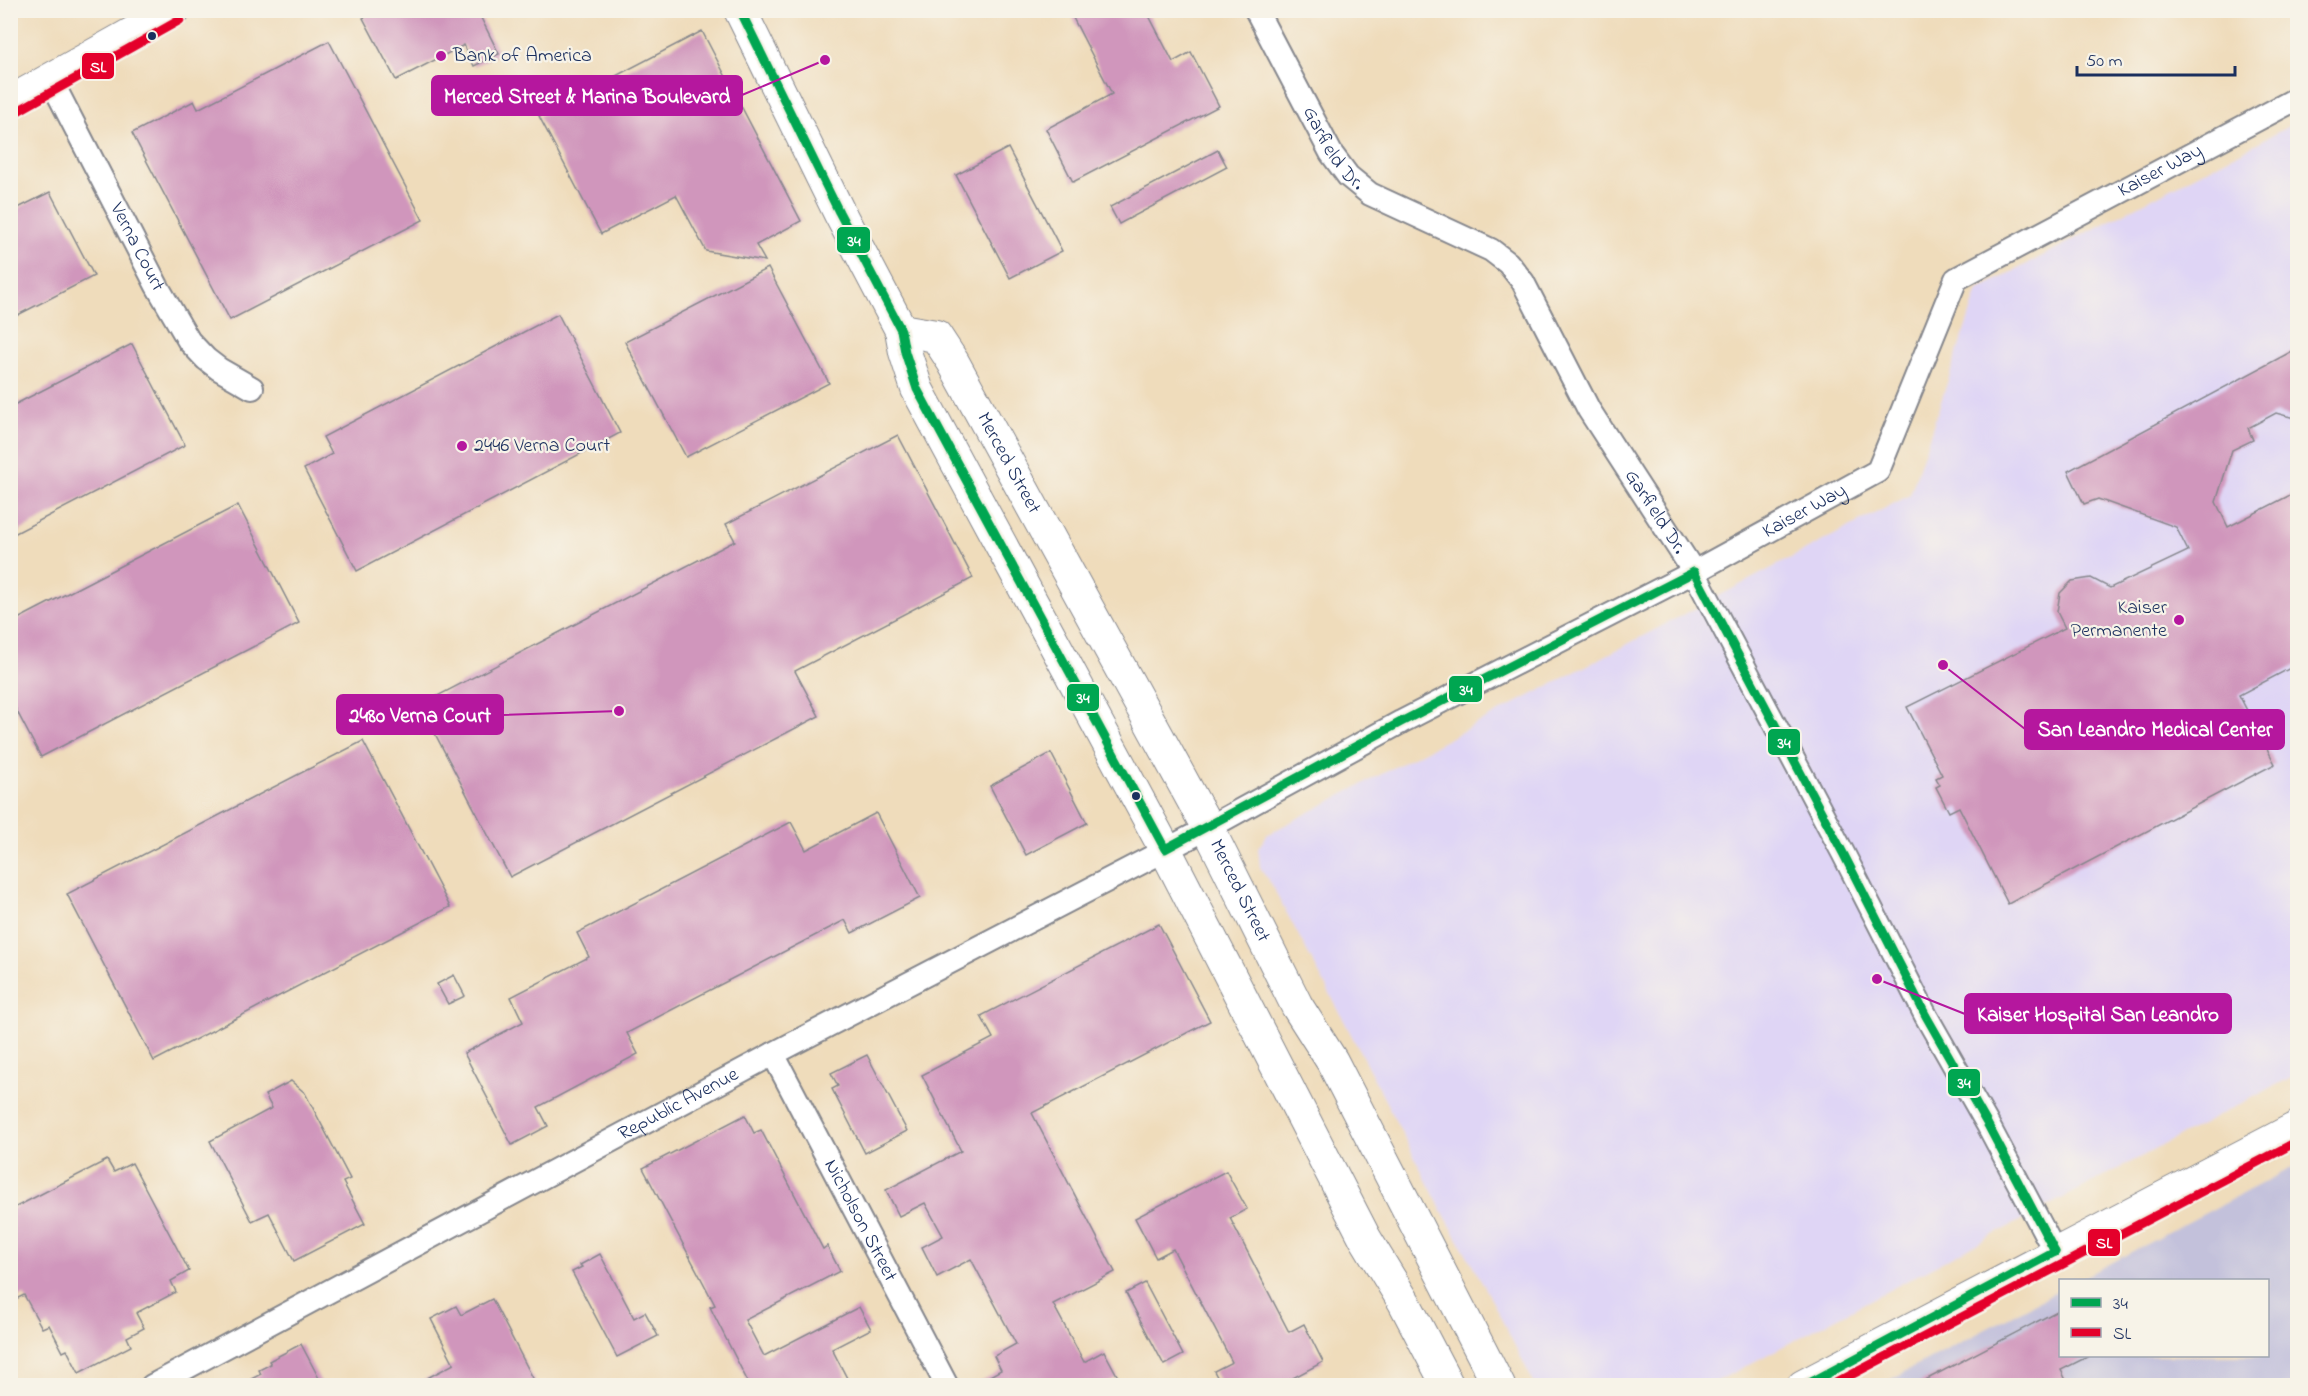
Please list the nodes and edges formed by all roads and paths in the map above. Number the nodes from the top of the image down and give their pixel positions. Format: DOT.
graph roads {
  1 [pos="174,10"];
  2 [pos="740,10"];
  3 [pos="1256,10"];
  4 [pos="51,80"];
  5 [pos="2298,98"];
  6 [pos="10,102"];
  7 [pos="901,330"];
  8 [pos="252,388"];
  9 [pos="1694,572"];
  10 [pos="1208,828"];
  11 [pos="1165,849"];
  12 [pos="773,1054"];
  13 [pos="2298,1127"];
  14 [pos="2055,1252"];
  15 [pos="152,1386"];
  16 [pos="947,1386"];
  17 [pos="1448,1386"];
  18 [pos="1499,1386"];
  19 [pos="1803,1386"];
  1 -- 4 [label="street"];
  2 -- 7 [label="street"];
  3 -- 9 [label="street, Garfield Dr."];
  4 -- 6 [label="street"];
  4 -- 8 [label="street, Verna Court"];
  5 -- 9 [label="street, Kaiser Way"];
  7 -- 10 [label="street, Merced Street"];
  7 -- 11 [label="street"];
  9 -- 10 [label="street, Kaiser Way"];
  9 -- 14 [label="street, Garfield Dr."];
  10 -- 11 [label="street, Republic Avenue"];
  10 -- 18 [label="street, Merced Street"];
  11 -- 12 [label="street, Republic Avenue"];
  11 -- 17 [label="street"];
  12 -- 15 [label="street, Republic Avenue"];
  12 -- 16 [label="street, Nicholson Street"];
  13 -- 14 [label="street"];
  14 -- 19 [label="street"];
}
